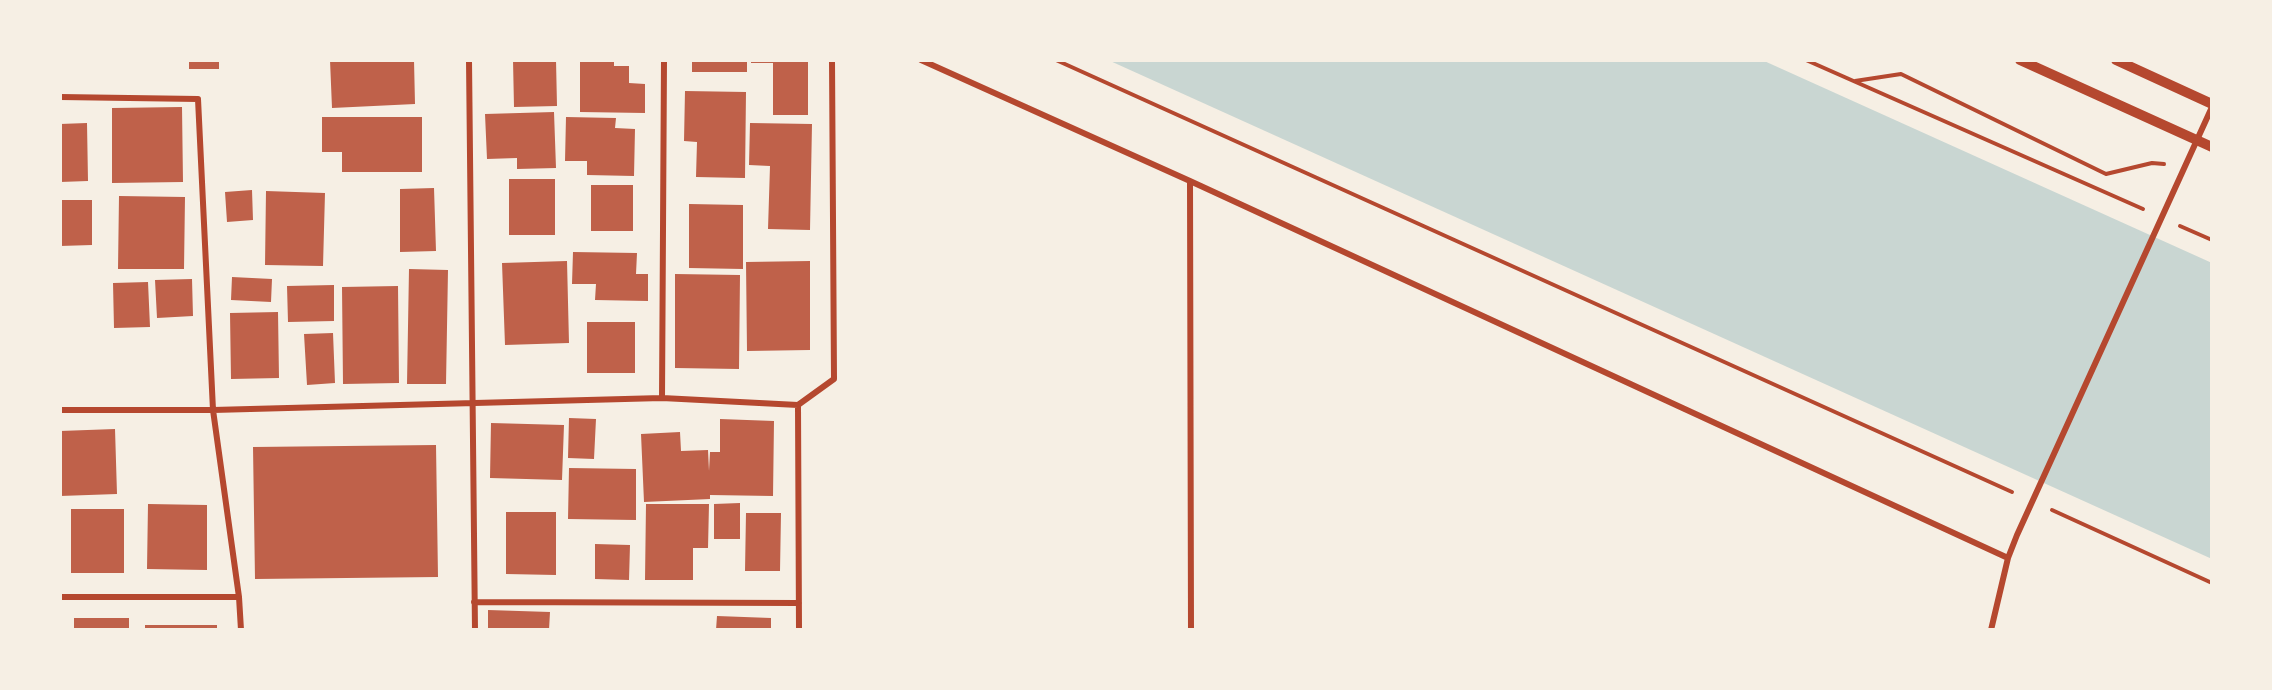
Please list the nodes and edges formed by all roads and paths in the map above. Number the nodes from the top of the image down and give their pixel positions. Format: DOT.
graph roads {
  1 [pos="469,60"];
  2 [pos="664,60"];
  3 [pos="832,60"];
  4 [pos="921,60"];
  5 [pos="1056,60"];
  6 [pos="1806,60"];
  7 [pos="2020,60"];
  8 [pos="2116,60"];
  9 [pos="1854,81"];
  10 [pos="60,97"];
  11 [pos="2212,106"];
  12 [pos="2197,140"];
  13 [pos="2212,147"];
  14 [pos="2186,165"];
  15 [pos="1190,181"];
  16 [pos="2147,211"];
  17 [pos="2180,225"];
  18 [pos="2212,240"];
  19 [pos="662,398"];
  20 [pos="471,405"];
  21 [pos="798,405"];
  22 [pos="60,410"];
  23 [pos="213,410"];
  24 [pos="2016,494"];
  25 [pos="2048,509"];
  26 [pos="2008,558"];
  27 [pos="2212,583"];
  28 [pos="60,597"];
  29 [pos="239,597"];
  30 [pos="474,602"];
  31 [pos="799,603"];
  32 [pos="241,630"];
  33 [pos="475,630"];
  34 [pos="799,630"];
  35 [pos="1191,630"];
  36 [pos="1991,630"];
  1 -- 20 [label="street"];
  2 -- 19 [label="street"];
  3 -- 21 [label="street"];
  4 -- 15 [label="street"];
  5 -- 24 [label="path"];
  6 -- 9 [label="path"];
  7 -- 12 [label="street"];
  8 -- 11 [label="street"];
  9 -- 14 [label="path"];
  9 -- 16 [label="path"];
  10 -- 23 [label="street"];
  11 -- 12 [label="street"];
  12 -- 13 [label="street"];
  12 -- 14 [label="street"];
  14 -- 26 [label="street"];
  15 -- 26 [label="street"];
  15 -- 35 [label="street"];
  17 -- 18 [label="path"];
  19 -- 20 [label="street"];
  19 -- 21 [label="street"];
  20 -- 23 [label="street"];
  20 -- 30 [label="street"];
  21 -- 31 [label="street"];
  22 -- 23 [label="street"];
  23 -- 29 [label="street"];
  25 -- 27 [label="path"];
  26 -- 36 [label="street"];
  28 -- 29 [label="street"];
  29 -- 32 [label="street"];
  30 -- 31 [label="street"];
  30 -- 33 [label="street"];
  31 -- 34 [label="street"];
}
